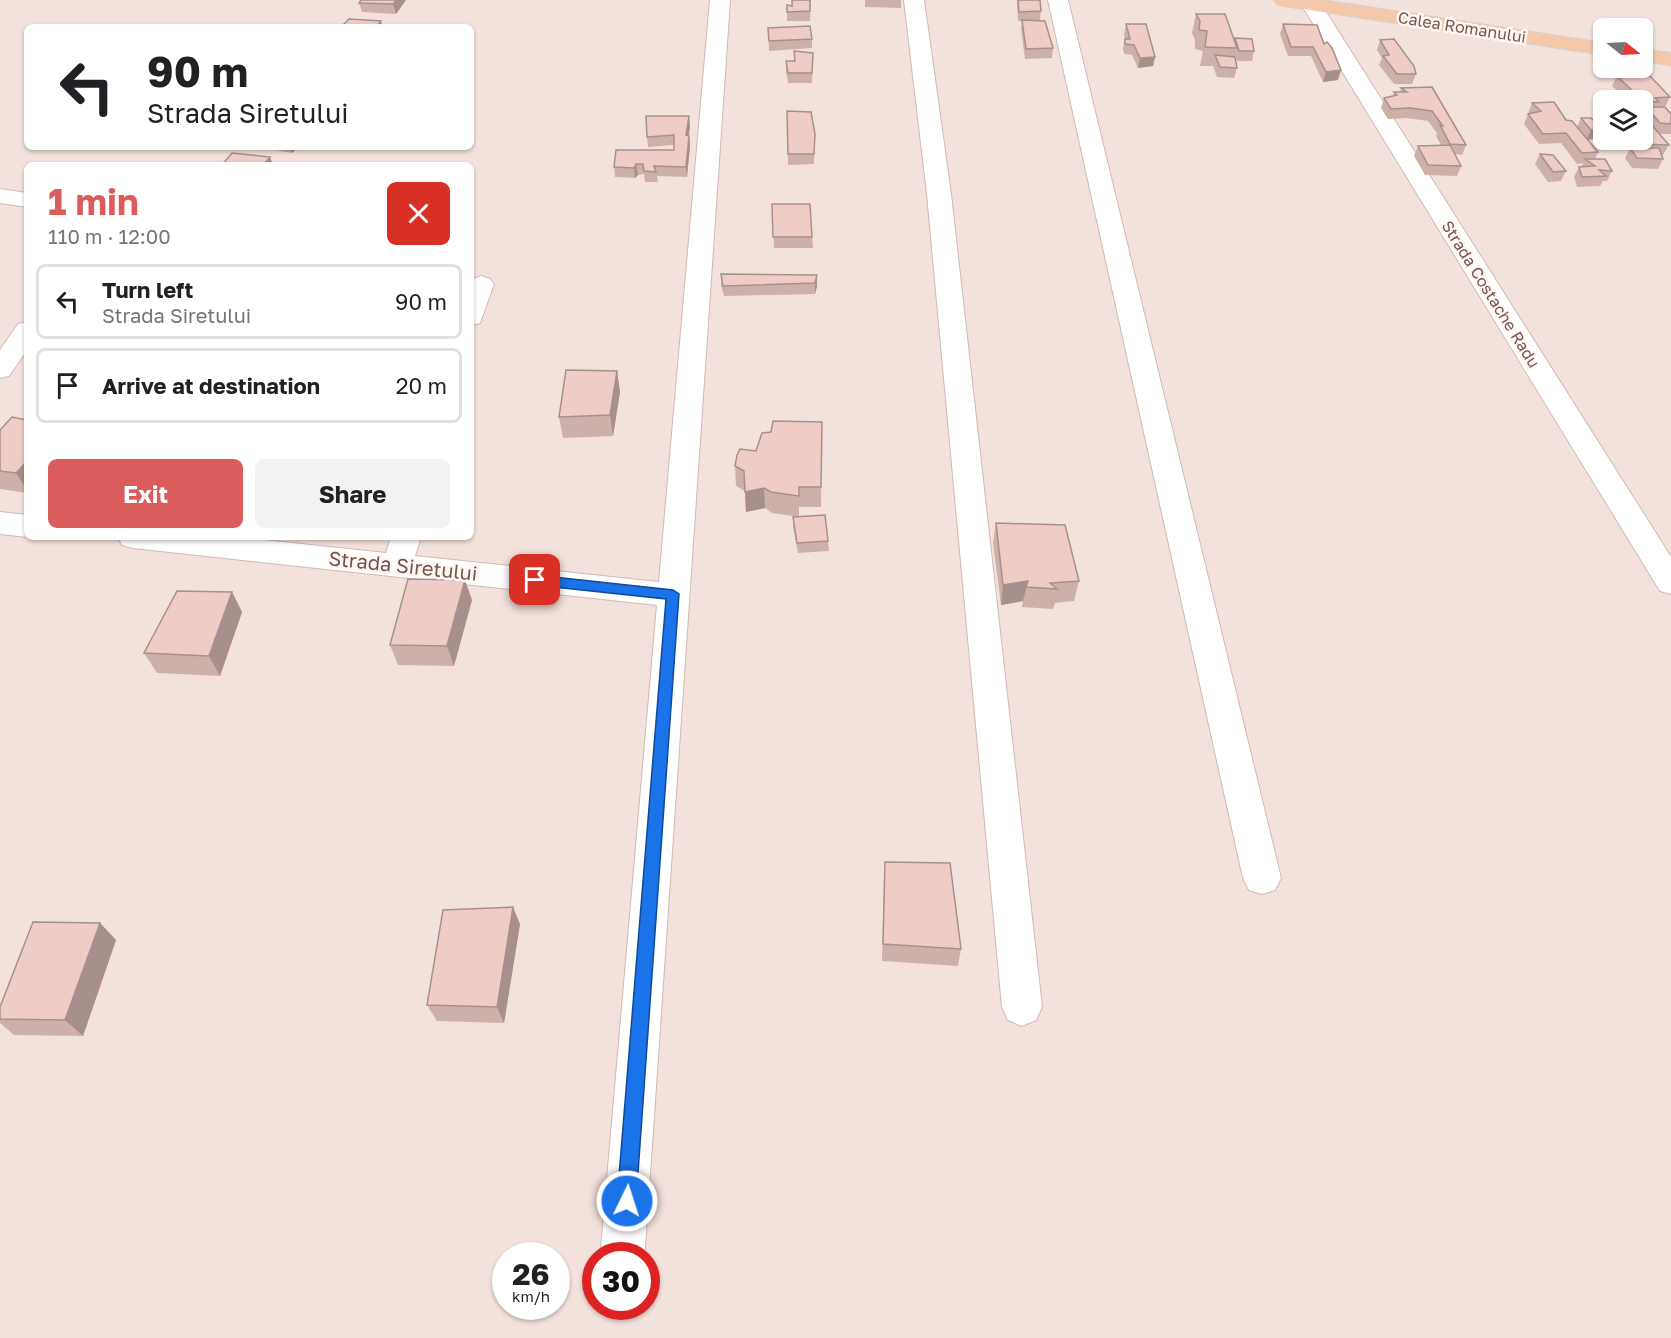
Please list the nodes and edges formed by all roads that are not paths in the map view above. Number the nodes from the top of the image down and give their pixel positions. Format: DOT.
graph roads {
  1 [pos="720,0"];
  2 [pos="914,0"];
  3 [pos="1058,0"];
  4 [pos="1284,0"];
  5 [pos="1311,4"];
  6 [pos="1593,47"];
  7 [pos="1653,57"];
  8 [pos="1671,59"];
  9 [pos="0,196"];
  10 [pos="24,200"];
  11 [pos="481,284"];
  12 [pos="474,307"];
  13 [pos="24,334"];
  14 [pos="0,370"];
  15 [pos="0,523"];
  16 [pos="24,526"];
  17 [pos="191,540"];
  18 [pos="402,551"];
  19 [pos="1671,583"];
  20 [pos="673,594"];
  21 [pos="1262,878"];
  22 [pos="1022,1007"];
  23 [pos="623,1242"];
  1 -- 20 [label="street"];
  2 -- 22 [label="street"];
  3 -- 21 [label="street"];
  4 -- 5 [label="main road, Calea Romanului"];
  5 -- 6 [label="main road, Calea Romanului"];
  5 -- 19 [label="street, Strada Costache Radu"];
  7 -- 8 [label="main road"];
  9 -- 10 [label="street"];
  11 -- 12 [label="street"];
  13 -- 14 [label="street"];
  15 -- 16 [label="street"];
  17 -- 18 [label="street, Strada Siretului"];
  18 -- 20 [label="street, Strada Siretului"];
  20 -- 23 [label="street"];
}
